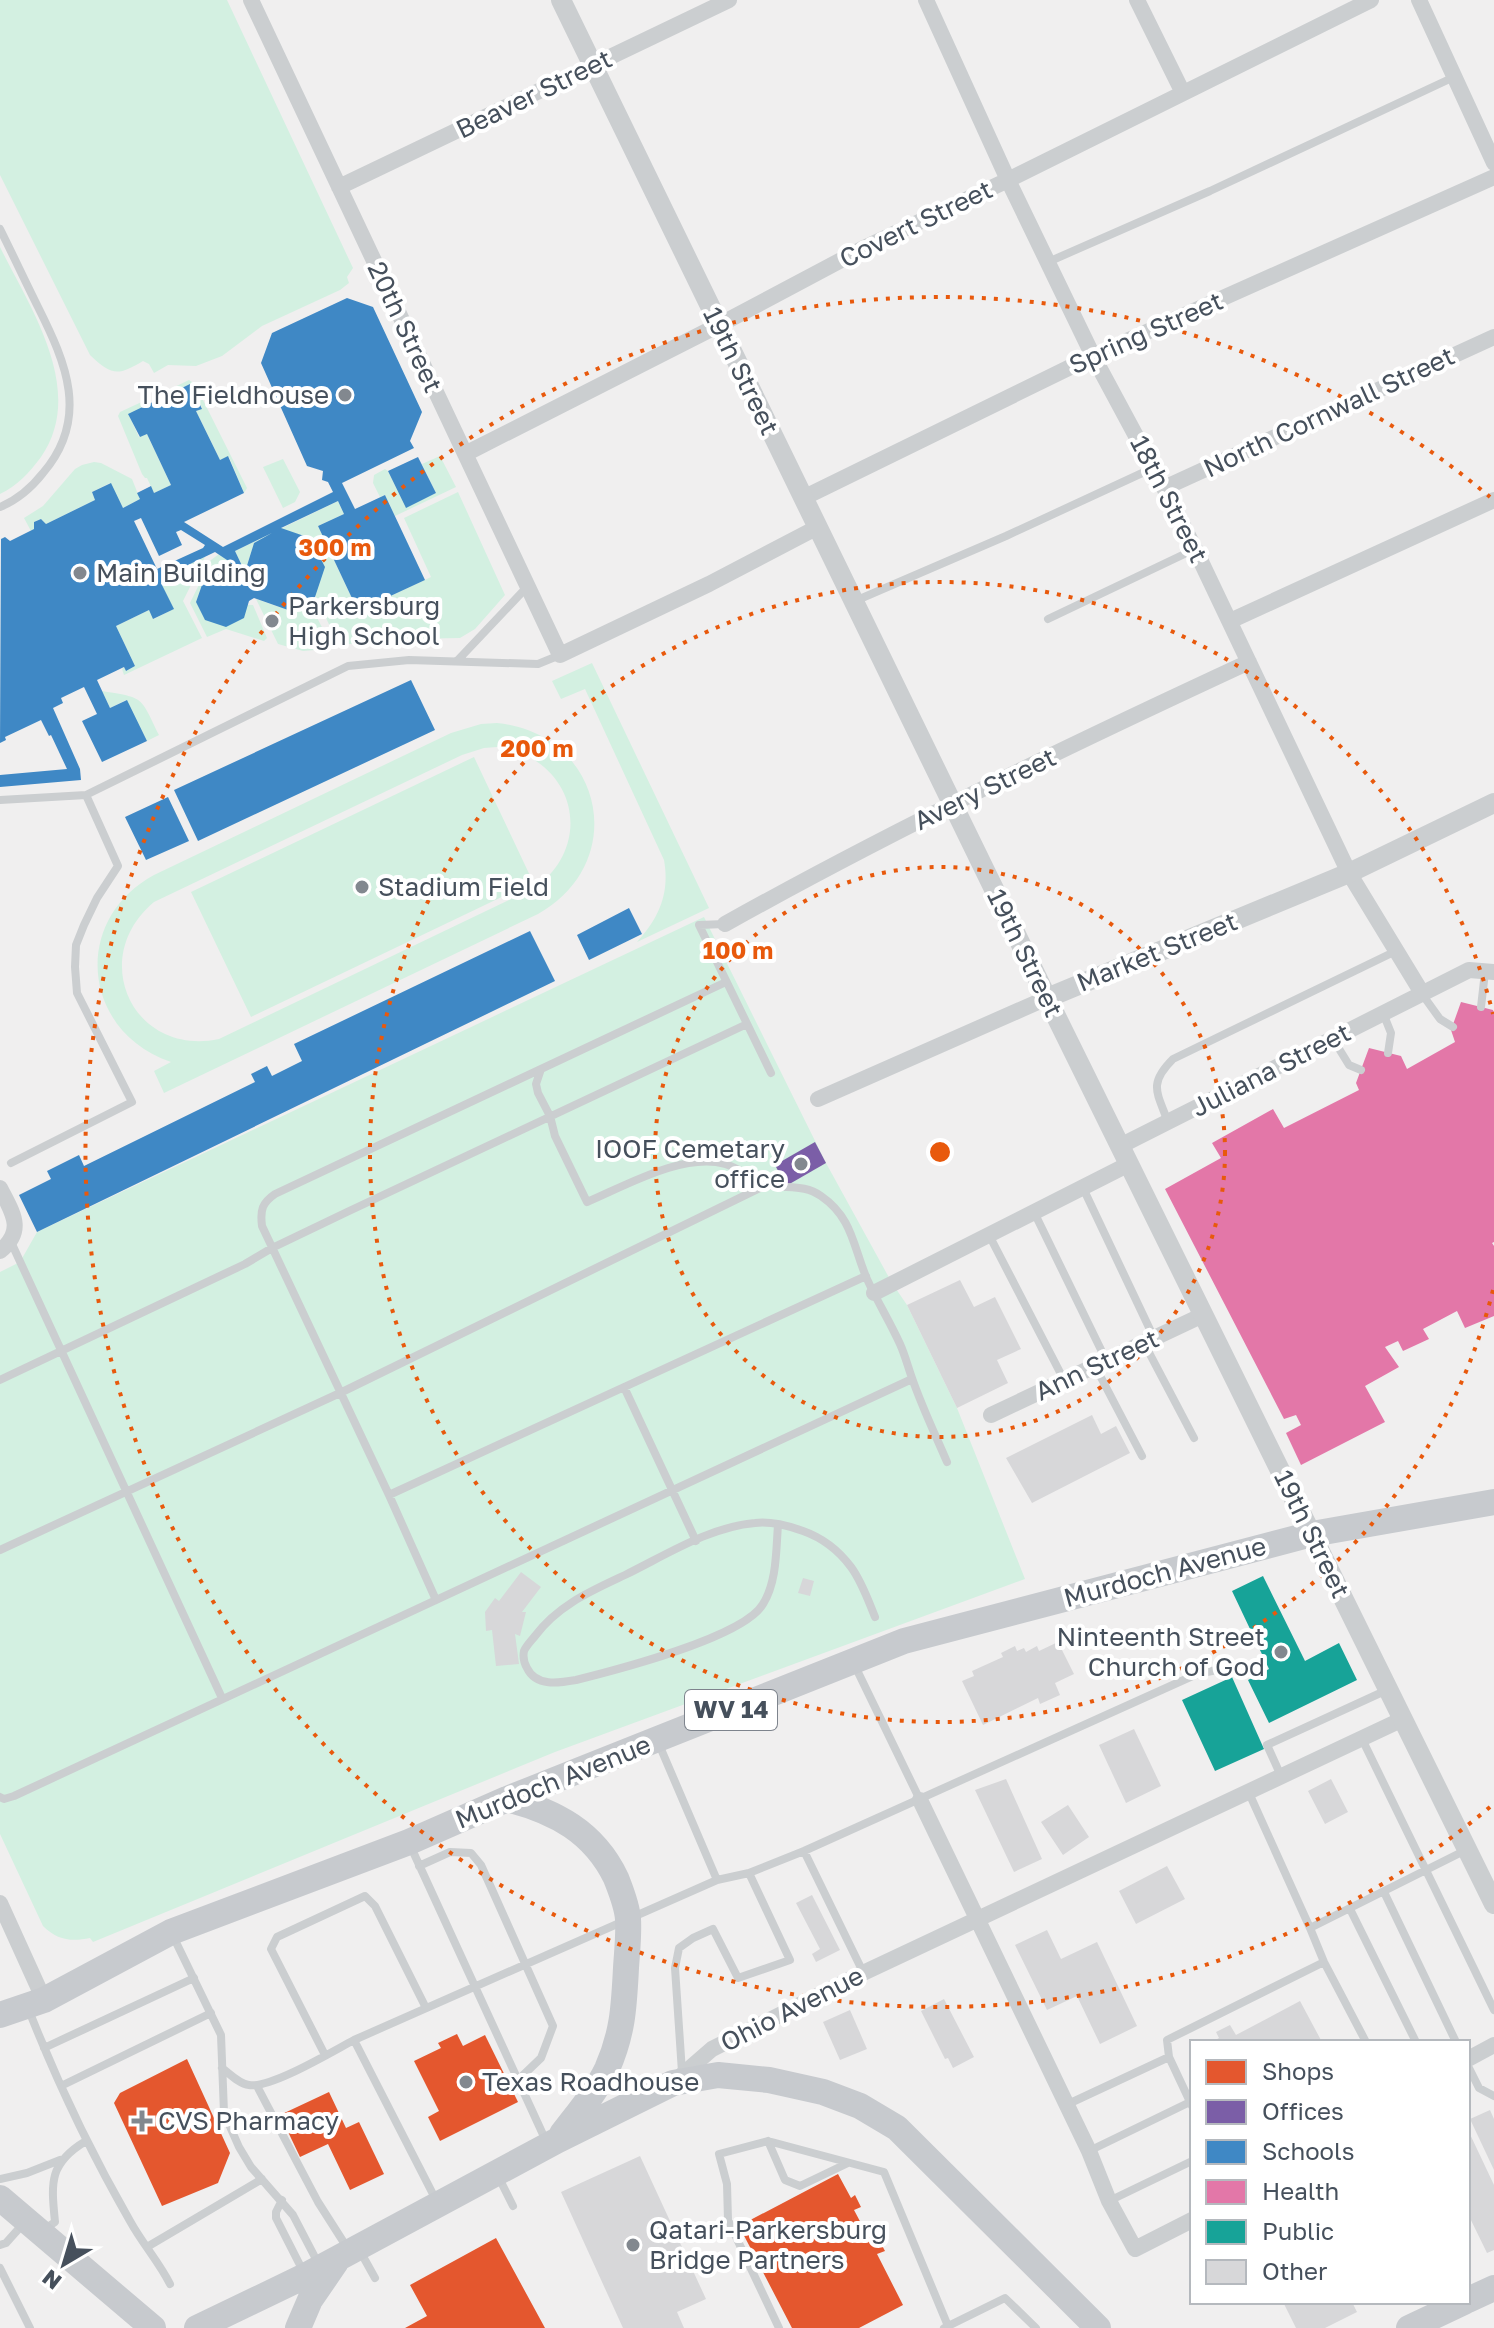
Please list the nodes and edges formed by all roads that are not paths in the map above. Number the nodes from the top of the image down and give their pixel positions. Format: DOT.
graph roads {
  1 [pos="251,0"];
  2 [pos="561,0"];
  3 [pos="729,0"];
  4 [pos="926,0"];
  5 [pos="1137,0"];
  6 [pos="1371,0"];
  7 [pos="1419,0"];
  8 [pos="592,64"];
  9 [pos="1454,77"];
  10 [pos="1183,93"];
  11 [pos="1494,163"];
  12 [pos="1494,177"];
  13 [pos="1008,180"];
  14 [pos="339,187"];
  15 [pos="0,229"];
  16 [pos="1048,262"];
  17 [pos="719,325"];
  18 [pos="1494,337"];
  19 [pos="1093,356"];
  20 [pos="465,454"];
  21 [pos="1154,468"];
  22 [pos="1164,488"];
  23 [pos="803,498"];
  24 [pos="1494,500"];
  25 [pos="0,507"];
  26 [pos="818,527"];
  27 [pos="1195,549"];
  28 [pos="527,586"];
  29 [pos="854,602"];
  30 [pos="1048,619"];
  31 [pos="1230,621"];
  32 [pos="560,655"];
  33 [pos="457,661"];
  34 [pos="1249,662"];
  35 [pos="86,795"];
  36 [pos="0,800"];
  37 [pos="1494,803"];
  38 [pos="953,805"];
  39 [pos="1349,873"];
  40 [pos="725,924"];
  41 [pos="1396,951"];
  42 [pos="1489,972"];
  43 [pos="726,982"];
  44 [pos="1422,993"];
  45 [pos="1047,998"];
  46 [pos="1481,1007"];
  47 [pos="1383,1013"];
  48 [pos="747,1024"];
  49 [pos="1453,1027"];
  50 [pos="1332,1039"];
  51 [pos="1388,1053"];
  52 [pos="542,1069"];
  53 [pos="1361,1070"];
  54 [pos="771,1073"];
  55 [pos="818,1099"];
  56 [pos="550,1116"];
  57 [pos="1168,1122"];
  58 [pos="1124,1155"];
  59 [pos="11,1163"];
  60 [pos="768,1184"];
  61 [pos="0,1188"];
  62 [pos="1083,1188"];
  63 [pos="1034,1212"];
  64 [pos="989,1235"];
  65 [pos="6,1247"];
  66 [pos="272,1248"];
  67 [pos="866,1276"];
  68 [pos="874,1293"];
  69 [pos="1203,1315"];
  70 [pos="1149,1340"];
  71 [pos="63,1352"];
  72 [pos="1101,1363"];
  73 [pos="912,1379"];
  74 [pos="0,1380"];
  75 [pos="1064,1381"];
  76 [pos="624,1387"];
  77 [pos="340,1393"];
  78 [pos="991,1415"];
  79 [pos="1194,1438"];
  80 [pos="1142,1456"];
  81 [pos="947,1462"];
  82 [pos="127,1490"];
  83 [pos="671,1491"];
  84 [pos="389,1495"];
  85 [pos="1494,1502"];
  86 [pos="778,1525"];
  87 [pos="1312,1534"];
  88 [pos="696,1541"];
  89 [pos="0,1550"];
  90 [pos="436,1600"];
  91 [pos="875,1617"];
  92 [pos="853,1661"];
  93 [pos="1222,1669"];
  94 [pos="1388,1689"];
  95 [pos="222,1698"];
  96 [pos="1403,1719"];
  97 [pos="1361,1738"];
  98 [pos="657,1739"];
  99 [pos="1282,1777"];
  100 [pos="1249,1793"];
  101 [pos="0,1797"];
  102 [pos="507,1799"];
  103 [pos="920,1800"];
  104 [pos="1467,1849"];
  105 [pos="804,1851"];
  106 [pos="414,1854"];
  107 [pos="1425,1870"];
  108 [pos="749,1873"];
  109 [pos="717,1880"];
  110 [pos="1384,1892"];
  111 [pos="0,1903"];
  112 [pos="1494,1904"];
  113 [pos="1350,1909"];
  114 [pos="628,1918"];
  115 [pos="976,1920"];
  116 [pos="1310,1928"];
  117 [pos="171,1932"];
  118 [pos="1324,1962"];
  119 [pos="525,1964"];
  120 [pos="863,1973"];
  121 [pos="194,1978"];
  122 [pos="475,1986"];
  123 [pos="36,2002"];
  124 [pos="426,2008"];
  125 [pos="1494,2010"];
  126 [pos="211,2013"];
  127 [pos="0,2015"];
  128 [pos="354,2040"];
  129 [pos="1365,2040"];
  130 [pos="1415,2040"];
  131 [pos="1455,2040"];
  132 [pos="1494,2045"];
  133 [pos="44,2048"];
  134 [pos="325,2055"];
  135 [pos="1169,2057"];
  136 [pos="1470,2058"];
  137 [pos="222,2068"];
  138 [pos="1470,2070"];
  139 [pos="678,2078"];
  140 [pos="517,2081"];
  141 [pos="61,2086"];
  142 [pos="257,2086"];
  143 [pos="1494,2096"];
  144 [pos="1190,2102"];
  145 [pos="1190,2104"];
  146 [pos="1066,2105"];
  147 [pos="86,2141"];
  148 [pos="768,2141"];
  149 [pos="553,2143"];
  150 [pos="1089,2151"];
  151 [pos="60,2160"];
  152 [pos="1190,2162"];
  153 [pos="848,2163"];
  154 [pos="496,2173"];
  155 [pos="0,2179"];
  156 [pos="262,2179"];
  157 [pos="0,2198"];
  158 [pos="282,2200"];
  159 [pos="1109,2201"];
  160 [pos="438,2204"];
  161 [pos="513,2206"];
  162 [pos="1190,2221"];
  163 [pos="34,2226"];
  164 [pos="0,2245"];
  165 [pos="147,2247"];
  166 [pos="334,2260"];
  167 [pos="0,2268"];
  168 [pos="375,2278"];
  169 [pos="170,2284"];
  170 [pos="1494,2288"];
  171 [pos="1470,2299"];
  172 [pos="1460,2304"];
  173 [pos="946,2327"];
  174 [pos="30,2328"];
  175 [pos="153,2328"];
  176 [pos="197,2328"];
  177 [pos="298,2328"];
  178 [pos="779,2328"];
  179 [pos="1036,2328"];
  180 [pos="1098,2328"];
  181 [pos="1409,2328"];
  1 -- 14 [label="street, 20th Street"];
  2 -- 8 [label="street, 19th Street"];
  3 -- 8 [label="street, Beaver Street"];
  4 -- 13 [label="street, 18th Street"];
  5 -- 10 [label="street"];
  6 -- 10 [label="street, Covert Street"];
  7 -- 9 [label="street"];
  8 -- 14 [label="street, Beaver Street"];
  8 -- 17 [label="street, 19th Street"];
  9 -- 11 [label="street"];
  9 -- 16 [label="lane"];
  10 -- 13 [label="street, Covert Street"];
  12 -- 19 [label="street, Spring Street"];
  13 -- 16 [label="street, 18th Street"];
  13 -- 17 [label="street, Covert Street"];
  14 -- 20 [label="street, 20th Street"];
  15 -- 25 [label="lane"];
  16 -- 19 [label="street, 18th Street"];
  17 -- 20 [label="street, Covert Street"];
  17 -- 23 [label="street, 19th Street"];
  18 -- 22 [label="street, North Cornwall Street"];
  19 -- 21 [label="street, 18th Street"];
  19 -- 23 [label="street, Spring Street"];
  20 -- 28 [label="street, 20th Street"];
  21 -- 22 [label="street, 18th Street"];
  21 -- 29 [label="lane"];
  22 -- 27 [label="street, 18th Street"];
  23 -- 26 [label="street, 19th Street"];
  24 -- 31 [label="street"];
  26 -- 29 [label="street, 19th Street"];
  26 -- 32 [label="street"];
  27 -- 30 [label="lane"];
  27 -- 31 [label="street, 18th Street"];
  28 -- 32 [label="street, 20th Street"];
  28 -- 33 [label="lane"];
  29 -- 38 [label="street, 19th Street"];
  31 -- 34 [label="street, 18th Street"];
  32 -- 33 [label="lane"];
  33 -- 35 [label="lane"];
  34 -- 38 [label="street, Avery Street"];
  34 -- 39 [label="street, 18th Street"];
  35 -- 36 [label="lane"];
  35 -- 59 [label="lane"];
  37 -- 39 [label="street, Market Street"];
  38 -- 40 [label="street, Avery Street"];
  38 -- 45 [label="street, 19th Street"];
  39 -- 41 [label="street, 18th Street"];
  39 -- 45 [label="street, Market Street"];
  40 -- 43 [label="lane"];
  41 -- 44 [label="street, 18th Street"];
  41 -- 57 [label="lane"];
  42 -- 44 [label="street, Juliana Street"];
  42 -- 46 [label="lane"];
  43 -- 48 [label="lane"];
  43 -- 52 [label="lane"];
  44 -- 47 [label="street, Juliana Street"];
  44 -- 49 [label="lane"];
  45 -- 55 [label="street, Market Street"];
  45 -- 58 [label="street, 19th Street"];
  47 -- 50 [label="street, Juliana Street"];
  47 -- 51 [label="lane"];
  48 -- 54 [label="lane"];
  48 -- 56 [label="lane"];
  50 -- 53 [label="lane"];
  50 -- 57 [label="street, Juliana Street"];
  52 -- 56 [label="lane"];
  52 -- 66 [label="lane"];
  56 -- 60 [label="lane"];
  56 -- 66 [label="lane"];
  57 -- 58 [label="street, Juliana Street"];
  58 -- 62 [label="street, Juliana Street"];
  58 -- 69 [label="street, 19th Street"];
  60 -- 67 [label="lane"];
  60 -- 77 [label="lane"];
  61 -- 65 [label="street"];
  62 -- 63 [label="street, Juliana Street"];
  62 -- 70 [label="lane"];
  63 -- 64 [label="street, Juliana Street"];
  63 -- 72 [label="lane"];
  64 -- 68 [label="street, Juliana Street"];
  64 -- 75 [label="lane"];
  65 -- 71 [label="lane"];
  66 -- 71 [label="lane"];
  66 -- 77 [label="lane"];
  67 -- 68 [label="lane"];
  67 -- 76 [label="lane"];
  68 -- 73 [label="lane"];
  69 -- 70 [label="street, Ann Street"];
  69 -- 87 [label="street, 19th Street"];
  70 -- 72 [label="street, Ann Street"];
  70 -- 79 [label="lane"];
  71 -- 74 [label="lane"];
  71 -- 82 [label="lane"];
  72 -- 75 [label="street, Ann Street"];
  72 -- 80 [label="lane"];
  73 -- 81 [label="lane"];
  73 -- 83 [label="lane"];
  75 -- 78 [label="street, Ann Street"];
  76 -- 83 [label="lane"];
  76 -- 84 [label="lane"];
  77 -- 82 [label="lane"];
  77 -- 84 [label="lane"];
  82 -- 89 [label="lane"];
  82 -- 95 [label="lane"];
  83 -- 88 [label="lane"];
  83 -- 90 [label="lane"];
  84 -- 90 [label="lane"];
  85 -- 87 [label="main road, Murdoch Avenue / WV 14"];
  86 -- 88 [label="lane"];
  86 -- 88 [label="lane"];
  86 -- 91 [label="lane"];
  87 -- 92 [label="main road, Murdoch Avenue / WV 14"];
  87 -- 94 [label="street, 19th Street"];
  90 -- 95 [label="lane"];
  92 -- 98 [label="main road, Murdoch Avenue / WV 14"];
  92 -- 103 [label="lane"];
  93 -- 103 [label="lane"];
  94 -- 96 [label="street, 19th Street"];
  94 -- 99 [label="lane"];
  95 -- 101 [label="lane"];
  96 -- 97 [label="street, Ohio Avenue"];
  96 -- 104 [label="street, 19th Street"];
  97 -- 99 [label="street, Ohio Avenue"];
  97 -- 107 [label="lane"];
  98 -- 102 [label="main road, Murdoch Avenue / WV 14"];
  98 -- 109 [label="lane"];
  99 -- 100 [label="street, Ohio Avenue"];
  100 -- 115 [label="street, Ohio Avenue"];
  100 -- 116 [label="lane"];
  102 -- 106 [label="main road, Murdoch Avenue / WV 14"];
  102 -- 114 [label="main road"];
  103 -- 105 [label="lane"];
  103 -- 115 [label="street"];
  104 -- 107 [label="lane"];
  104 -- 112 [label="street, 19th Street"];
  105 -- 108 [label="lane"];
  105 -- 120 [label="lane"];
  106 -- 117 [label="main road, Murdoch Avenue / WV 14"];
  106 -- 119 [label="lane"];
  106 -- 122 [label="lane"];
  107 -- 110 [label="lane"];
  107 -- 125 [label="lane"];
  108 -- 109 [label="lane"];
  108 -- 139 [label="lane"];
  109 -- 114 [label="lane"];
  110 -- 113 [label="lane"];
  110 -- 131 [label="lane"];
  111 -- 123 [label="street"];
  113 -- 116 [label="lane"];
  113 -- 130 [label="lane"];
  114 -- 119 [label="lane"];
  114 -- 149 [label="main road"];
  115 -- 120 [label="street, Ohio Avenue"];
  115 -- 146 [label="street"];
  116 -- 118 [label="lane"];
  117 -- 121 [label="lane"];
  117 -- 123 [label="main road, Murdoch Avenue / WV 14"];
  118 -- 129 [label="lane"];
  118 -- 135 [label="lane"];
  119 -- 122 [label="lane"];
  119 -- 140 [label="lane"];
  120 -- 139 [label="street, Ohio Avenue"];
  121 -- 126 [label="lane"];
  121 -- 133 [label="lane"];
  122 -- 124 [label="lane"];
  122 -- 140 [label="lane"];
  123 -- 127 [label="main road, Murdoch Avenue / WV 14"];
  123 -- 133 [label="lane"];
  124 -- 128 [label="lane"];
  124 -- 134 [label="lane"];
  126 -- 137 [label="lane"];
  126 -- 141 [label="lane"];
  128 -- 134 [label="lane"];
  128 -- 160 [label="lane"];
  132 -- 136 [label="street"];
  133 -- 141 [label="lane"];
  134 -- 142 [label="lane"];
  135 -- 144 [label="lane"];
  135 -- 146 [label="lane"];
  137 -- 142 [label="lane"];
  137 -- 156 [label="lane"];
  138 -- 143 [label="lane"];
  139 -- 149 [label="main road, Ohio Avenue"];
  139 -- 180 [label="main road"];
  140 -- 149 [label="lane"];
  141 -- 147 [label="lane"];
  142 -- 166 [label="lane"];
  145 -- 150 [label="lane"];
  146 -- 150 [label="street"];
  147 -- 151 [label="lane"];
  147 -- 165 [label="lane"];
  148 -- 153 [label="lane"];
  148 -- 153 [label="lane"];
  148 -- 178 [label="lane"];
  149 -- 154 [label="main road, Ohio Avenue"];
  150 -- 159 [label="street"];
  151 -- 155 [label="lane"];
  151 -- 163 [label="lane"];
  152 -- 159 [label="lane"];
  153 -- 173 [label="lane"];
  154 -- 160 [label="main road, Ohio Avenue"];
  154 -- 161 [label="lane"];
  156 -- 158 [label="lane"];
  156 -- 165 [label="lane"];
  157 -- 163 [label="main road"];
  158 -- 166 [label="lane"];
  158 -- 166 [label="lane"];
  159 -- 162 [label="street"];
  160 -- 166 [label="main road, Ohio Avenue"];
  163 -- 164 [label="lane"];
  163 -- 175 [label="main road"];
  165 -- 169 [label="lane"];
  166 -- 168 [label="lane"];
  166 -- 176 [label="main road, Ohio Avenue"];
  166 -- 177 [label="main road"];
  167 -- 174 [label="lane"];
  170 -- 171 [label="main road"];
  172 -- 181 [label="main road"];
  173 -- 179 [label="lane"];
}
